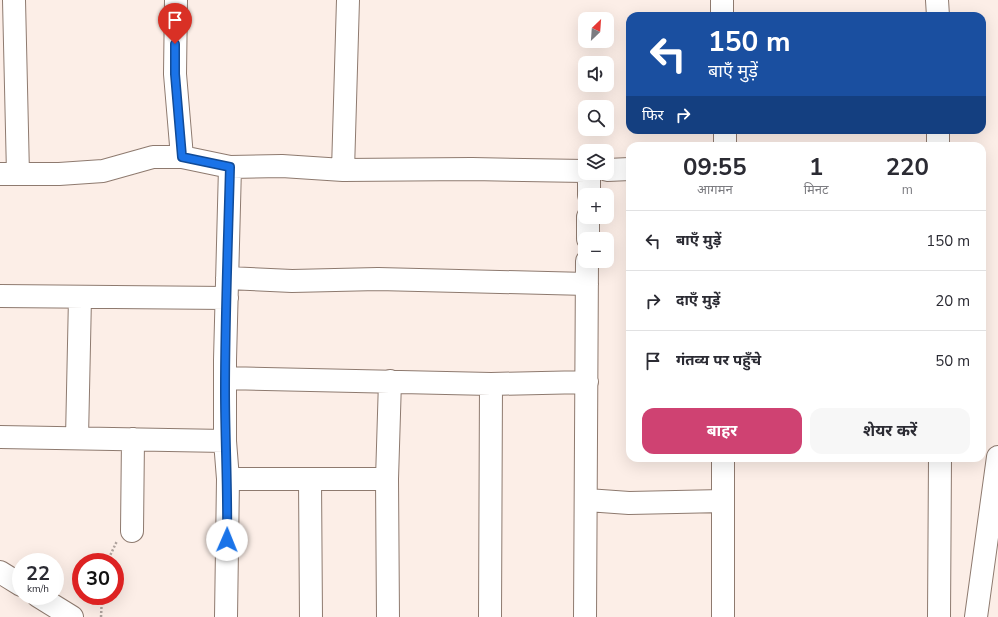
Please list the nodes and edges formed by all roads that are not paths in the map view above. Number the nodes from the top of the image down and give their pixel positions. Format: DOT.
graph roads {
  1 [pos="14,0"];
  2 [pos="176,0"];
  3 [pos="348,0"];
  4 [pos="722,0"];
  5 [pos="937,0"];
  6 [pos="722,12"];
  7 [pos="938,12"];
  8 [pos="182,157"];
  9 [pos="230,167"];
  10 [pos="626,169"];
  11 [pos="343,170"];
  12 [pos="614,170"];
  13 [pos="578,171"];
  14 [pos="9,174"];
  15 [pos="587,268"];
  16 [pos="587,284"];
  17 [pos="227,288"];
  18 [pos="0,296"];
  19 [pos="80,297"];
  20 [pos="225,378"];
  21 [pos="390,381"];
  22 [pos="587,382"];
  23 [pos="491,384"];
  24 [pos="0,437"];
  25 [pos="77,438"];
  26 [pos="132,439"];
  27 [pos="226,441"];
  28 [pos="998,457"];
  29 [pos="723,462"];
  30 [pos="940,462"];
  31 [pos="228,479"];
  32 [pos="387,479"];
  33 [pos="310,480"];
  34 [pos="587,500"];
  35 [pos="723,501"];
  36 [pos="132,531"];
  37 [pos="0,572"];
  38 [pos="12,579"];
  39 [pos="53,605"];
  40 [pos="72,617"];
  41 [pos="226,617"];
  42 [pos="311,617"];
  43 [pos="388,617"];
  44 [pos="490,617"];
  45 [pos="585,617"];
  46 [pos="723,617"];
  47 [pos="939,617"];
  48 [pos="976,617"];
  1 -- 14 [label="street"];
  2 -- 8 [label="street"];
  3 -- 11 [label="street"];
  4 -- 6 [label="street"];
  5 -- 7 [label="street"];
  8 -- 9 [label="street"];
  8 -- 14 [label="street"];
  9 -- 11 [label="street"];
  9 -- 17 [label="street"];
  10 -- 12 [label="street"];
  11 -- 13 [label="street"];
  15 -- 16 [label="street"];
  16 -- 17 [label="street"];
  16 -- 22 [label="street"];
  17 -- 19 [label="street"];
  17 -- 20 [label="street"];
  18 -- 19 [label="street"];
  19 -- 25 [label="street"];
  20 -- 21 [label="street"];
  20 -- 27 [label="street"];
  21 -- 23 [label="street"];
  21 -- 32 [label="street"];
  22 -- 23 [label="street"];
  22 -- 34 [label="street"];
  23 -- 44 [label="street"];
  24 -- 25 [label="street"];
  25 -- 26 [label="street"];
  26 -- 27 [label="street"];
  26 -- 36 [label="street"];
  27 -- 31 [label="street"];
  28 -- 48 [label="street"];
  29 -- 35 [label="street"];
  30 -- 47 [label="street"];
  31 -- 33 [label="street"];
  31 -- 41 [label="street"];
  32 -- 33 [label="street"];
  32 -- 43 [label="street"];
  33 -- 42 [label="street"];
  34 -- 35 [label="street"];
  34 -- 45 [label="street"];
  35 -- 46 [label="street"];
  37 -- 38 [label="street"];
  39 -- 40 [label="street"];
}
